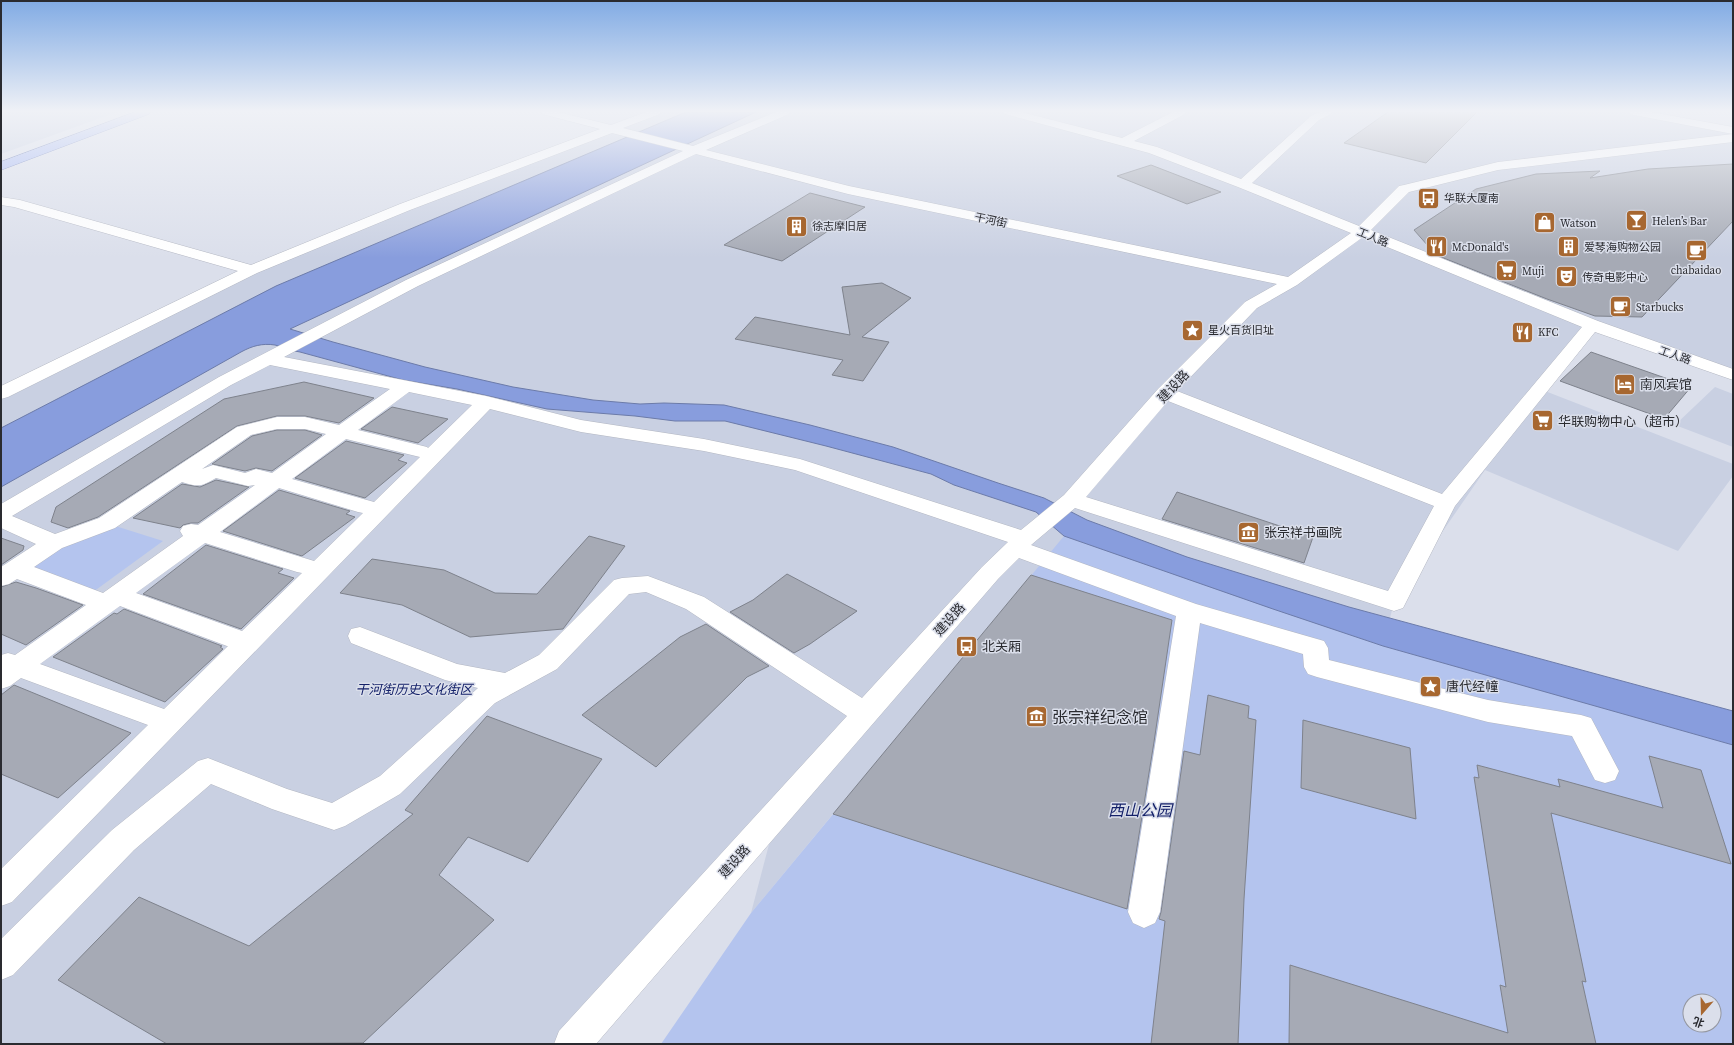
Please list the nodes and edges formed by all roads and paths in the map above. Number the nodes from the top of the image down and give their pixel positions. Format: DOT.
graph roads {
  1 [pos="15,161"];
  2 [pos="532,161"];
  3 [pos="671,161"];
  4 [pos="735,161"];
  5 [pos="1182,161"];
  6 [pos="1268,161"];
  7 [pos="1542,161"];
  8 [pos="1,166"];
  9 [pos="1243,184"];
  10 [pos="1,201"];
  11 [pos="1361,232"];
  12 [pos="252,270"];
  13 [pos="1291,282"];
  14 [pos="1592,325"];
  15 [pos="268,359"];
  16 [pos="1733,375"];
  17 [pos="406,386"];
  18 [pos="1,393"];
  19 [pos="1165,393"];
  20 [pos="486,402"];
  21 [pos="342,432"];
  22 [pos="420,451"];
  23 [pos="179,475"];
  24 [pos="274,481"];
  25 [pos="1072,500"];
  26 [pos="1446,503"];
  27 [pos="366,507"];
  28 [pos="1,513"];
  29 [pos="1,520"];
  30 [pos="193,531"];
  31 [pos="54,543"];
  32 [pos="1020,544"];
  33 [pos="304,566"];
  34 [pos="8,574"];
  35 [pos="111,599"];
  36 [pos="1189,611"];
  37 [pos="360,636"];
  38 [pos="236,639"];
  39 [pos="7,668"];
  40 [pos="508,684"];
  41 [pos="865,714"];
  42 [pos="154,716"];
  43 [pos="1605,771"];
  44 [pos="1,891"];
  45 [pos="1144,912"];
  46 [pos="1,963"];
  47 [pos="572,1044"];
  1 -- 8 [label="main road"];
  2 -- 12 [label="street"];
  3 -- 15 [label="street"];
  4 -- 13 [label="street, 干河街"];
  5 -- 9 [label="street, 工人路"];
  6 -- 9 [label="street"];
  7 -- 11 [label="street, 建设路"];
  9 -- 11 [label="street, 工人路"];
  10 -- 12 [label="street"];
  11 -- 13 [label="street, 建设路"];
  11 -- 14 [label="street, 工人路"];
  12 -- 18 [label="street"];
  13 -- 19 [label="street, 建设路"];
  14 -- 16 [label="street, 工人路"];
  14 -- 26 [label="street"];
  15 -- 17 [label="street"];
  15 -- 28 [label="street"];
  17 -- 20 [label="street"];
  17 -- 21 [label="street"];
  19 -- 25 [label="street, 建设路"];
  19 -- 26 [label="street"];
  20 -- 32 [label="street"];
  20 -- 44 [label="street"];
  21 -- 22 [label="street"];
  21 -- 23 [label="street"];
  21 -- 24 [label="street"];
  23 -- 24 [label="street"];
  23 -- 31 [label="street"];
  24 -- 27 [label="street"];
  24 -- 30 [label="street"];
  25 -- 26 [label="street"];
  25 -- 32 [label="street, 建设路"];
  29 -- 31 [label="street"];
  30 -- 33 [label="street"];
  30 -- 35 [label="street"];
  31 -- 34 [label="street"];
  32 -- 36 [label="street"];
  32 -- 41 [label="street, 建设路"];
  34 -- 35 [label="street"];
  35 -- 38 [label="street"];
  35 -- 39 [label="street"];
  36 -- 43 [label="street"];
  36 -- 45 [label="street"];
  37 -- 40 [label="street"];
  39 -- 42 [label="street"];
  40 -- 41 [label="street"];
  40 -- 46 [label="street"];
  41 -- 47 [label="street, 建设路"];
}
